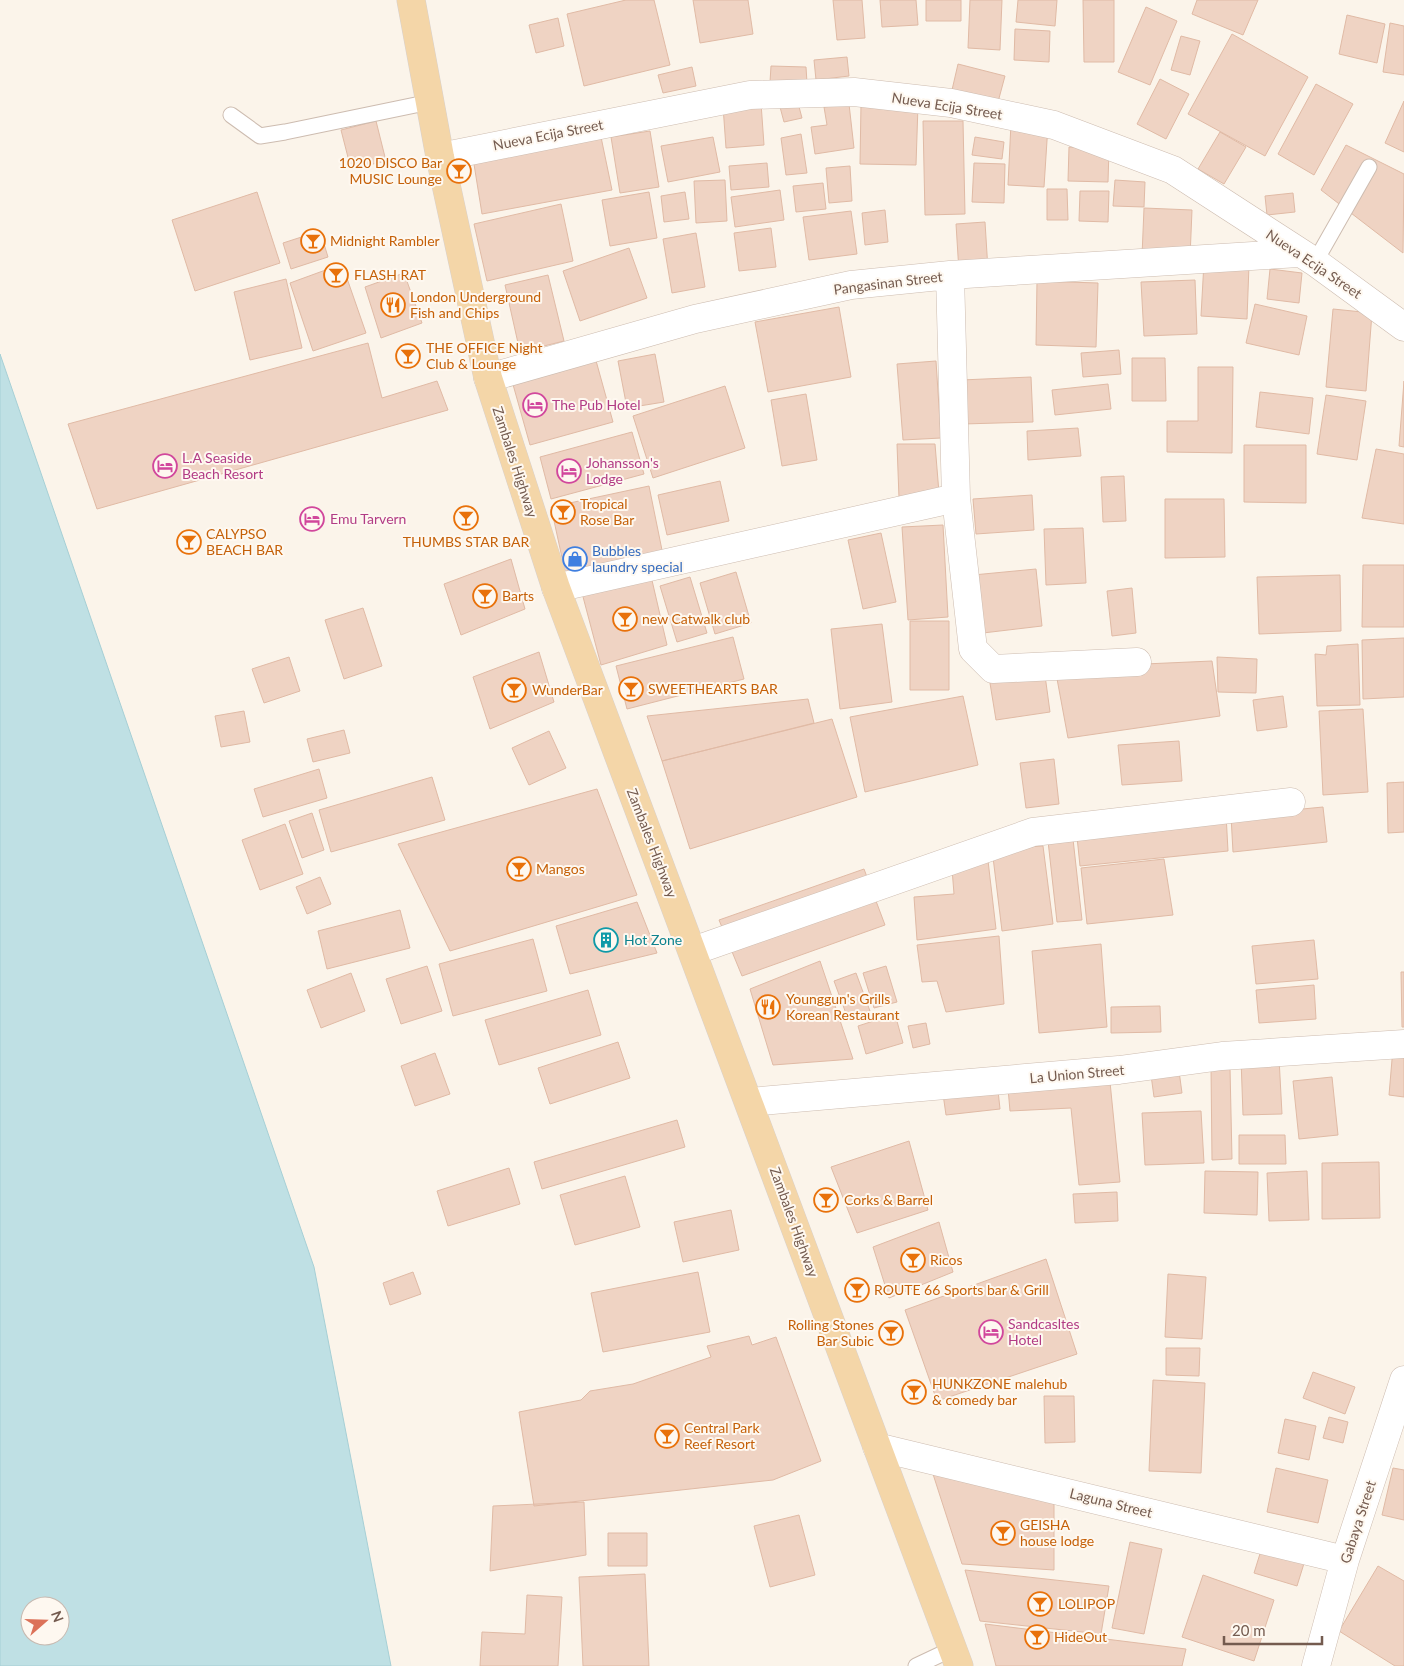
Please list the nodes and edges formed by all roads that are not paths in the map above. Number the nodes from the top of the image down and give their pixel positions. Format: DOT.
graph roads {
  1 [pos="411,0"];
  2 [pos="430,102"];
  3 [pos="231,115"];
  4 [pos="440,157"];
  5 [pos="1369,167"];
  6 [pos="1307,258"];
  7 [pos="950,275"];
  8 [pos="1404,327"];
  9 [pos="488,378"];
  10 [pos="956,498"];
  11 [pos="556,588"];
  12 [pos="1137,662"];
  13 [pos="1290,802"];
  14 [pos="693,951"];
  15 [pos="1404,1044"];
  16 [pos="749,1102"];
  17 [pos="1404,1380"];
  18 [pos="877,1447"];
  19 [pos="1345,1560"];
  20 [pos="956,1658"];
  21 [pos="916,1666"];
  22 [pos="1316,1666"];
  1 -- 2 [label="main road, Zambales Highway"];
  2 -- 3 [label="lane"];
  2 -- 4 [label="main road, Zambales Highway"];
  4 -- 6 [label="street, Nueva Ecija Street"];
  4 -- 9 [label="main road, Zambales Highway"];
  5 -- 6 [label="lane"];
  6 -- 7 [label="street, Pangasinan Street"];
  6 -- 8 [label="street, Nueva Ecija Street"];
  7 -- 9 [label="street, Pangasinan Street"];
  7 -- 10 [label="street"];
  9 -- 11 [label="main road, Zambales Highway"];
  10 -- 11 [label="street"];
  10 -- 12 [label="street"];
  11 -- 14 [label="main road, Zambales Highway"];
  13 -- 14 [label="street"];
  14 -- 16 [label="main road, Zambales Highway"];
  15 -- 16 [label="street, La Union Street"];
  16 -- 18 [label="main road, Zambales Highway"];
  17 -- 19 [label="street, Gabaya Street"];
  18 -- 19 [label="street, Laguna Street"];
  18 -- 20 [label="main road, Zambales Highway"];
  19 -- 22 [label="street, Gabaya Street"];
  20 -- 21 [label="lane"];
}
